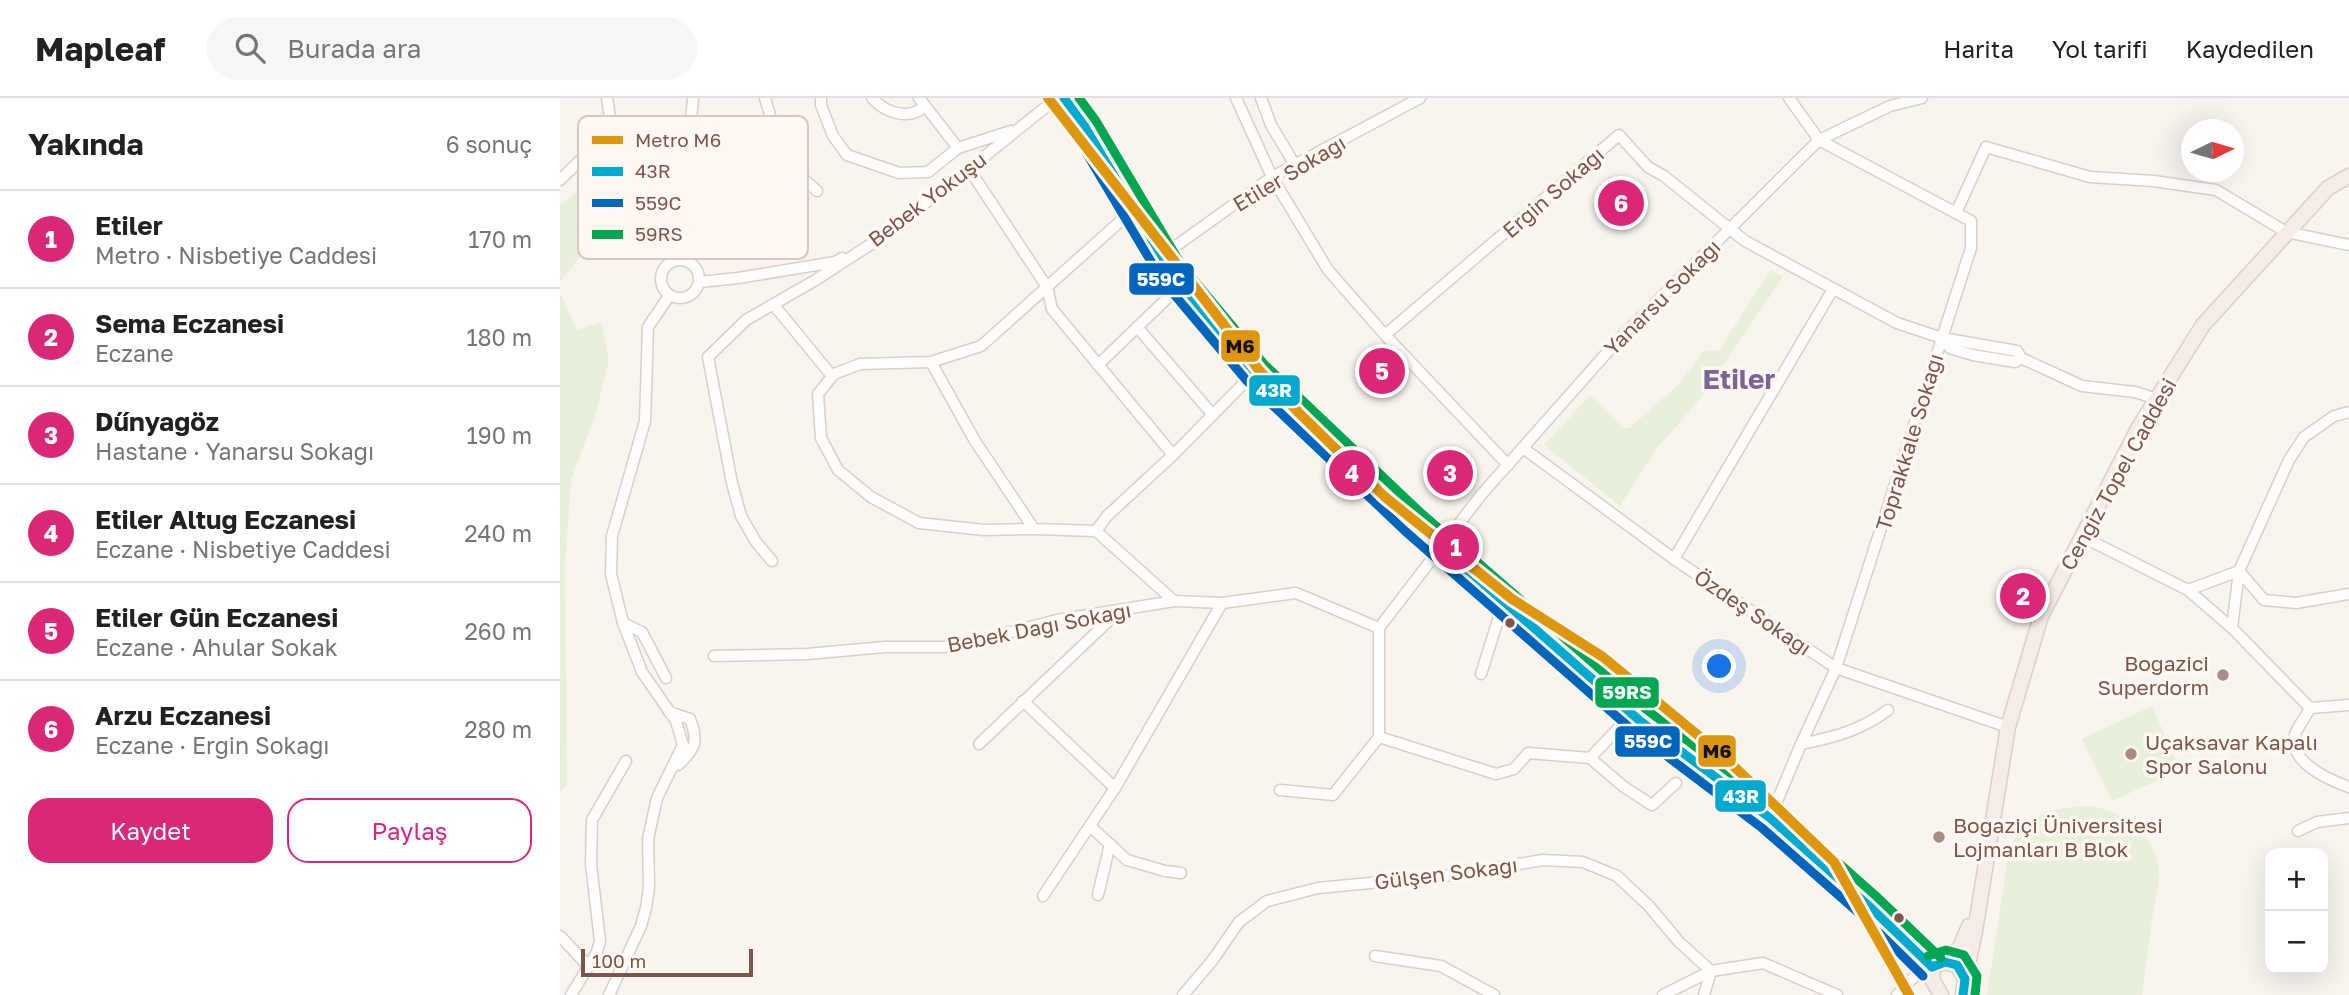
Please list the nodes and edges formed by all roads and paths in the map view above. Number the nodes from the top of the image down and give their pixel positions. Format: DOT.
graph roads {
  1 [pos="607,98"];
  2 [pos="693,98"];
  3 [pos="765,98"];
  4 [pos="821,98"];
  5 [pos="872,98"];
  6 [pos="1057,98"];
  7 [pos="1064,98"];
  8 [pos="1236,98"];
  9 [pos="1261,98"];
  10 [pos="1420,98"];
  11 [pos="1789,98"];
  12 [pos="1922,98"];
  13 [pos="922,102"];
  14 [pos="610,116"];
  15 [pos="691,116"];
  16 [pos="770,116"];
  17 [pos="1020,128"];
  18 [pos="1819,140"];
  19 [pos="958,148"];
  20 [pos="578,162"];
  21 [pos="1295,165"];
  22 [pos="969,169"];
  23 [pos="2349,176"];
  24 [pos="1272,177"];
  25 [pos="560,180"];
  26 [pos="808,183"];
  27 [pos="817,191"];
  28 [pos="1134,209"];
  29 [pos="1956,213"];
  30 [pos="1729,230"];
  31 [pos="2286,232"];
  32 [pos="878,239"];
  33 [pos="2349,245"];
  34 [pos="1162,256"];
  35 [pos="683,260"];
  36 [pos="700,282"];
  37 [pos="1181,284"];
  38 [pos="1046,287"];
  39 [pos="1833,289"];
  40 [pos="669,296"];
  41 [pos="773,304"];
  42 [pos="1137,327"];
  43 [pos="1385,335"];
  44 [pos="1942,338"];
  45 [pos="932,362"];
  46 [pos="1098,365"];
  47 [pos="1255,372"];
  48 [pos="832,376"];
  49 [pos="2157,398"];
  50 [pos="2349,412"];
  51 [pos="1213,415"];
  52 [pos="1523,448"];
  53 [pos="1173,455"];
  54 [pos="1508,465"];
  55 [pos="1034,529"];
  56 [pos="1096,531"];
  57 [pos="2081,536"];
  58 [pos="1441,547"];
  59 [pos="1674,559"];
  60 [pos="772,561"];
  61 [pos="2238,571"];
  62 [pos="2188,590"];
  63 [pos="2349,594"];
  64 [pos="1174,601"];
  65 [pos="1504,601"];
  66 [pos="1222,603"];
  67 [pos="1119,610"];
  68 [pos="623,622"];
  69 [pos="1379,628"];
  70 [pos="2232,628"];
  71 [pos="714,656"];
  72 [pos="1836,668"];
  73 [pos="1481,674"];
  74 [pos="666,678"];
  75 [pos="1023,701"];
  76 [pos="2349,705"];
  77 [pos="2311,708"];
  78 [pos="1888,710"];
  79 [pos="1632,714"];
  80 [pos="2008,727"];
  81 [pos="1379,737"];
  82 [pos="979,744"];
  83 [pos="1801,744"];
  84 [pos="1590,758"];
  85 [pos="626,761"];
  86 [pos="1676,782"];
  87 [pos="2349,787"];
  88 [pos="1115,788"];
  89 [pos="1280,790"];
  90 [pos="1770,818"];
  91 [pos="2349,818"];
  92 [pos="1090,826"];
  93 [pos="2298,831"];
  94 [pos="1110,844"];
  95 [pos="1181,873"];
  96 [pos="1098,895"];
  97 [pos="1043,896"];
  98 [pos="1976,912"];
  99 [pos="560,936"];
  100 [pos="1375,956"];
  101 [pos="1950,962"];
  102 [pos="1929,965"];
  103 [pos="588,966"];
  104 [pos="1711,971"];
  105 [pos="1962,990"];
  106 [pos="571,995"];
  107 [pos="609,995"];
  108 [pos="1184,995"];
  109 [pos="1494,995"];
  110 [pos="1663,995"];
  111 [pos="1704,995"];
  112 [pos="1837,995"];
  113 [pos="1897,995"];
  114 [pos="1941,995"];
  1 -- 14 [label="street"];
  2 -- 15 [label="street"];
  3 -- 16 [label="street"];
  4 -- 19 [label="street"];
  5 -- 13 [label="street"];
  6 -- 17 [label="street, Bebek Yokuşu"];
  7 -- 28 [label="main road"];
  8 -- 24 [label="street"];
  9 -- 21 [label="street"];
  10 -- 21 [label="street, Etiler Sokağı"];
  11 -- 18 [label="street"];
  12 -- 18 [label="street, Yanarsu Sokağı"];
  13 -- 19 [label="street"];
  17 -- 19 [label="street"];
  17 -- 22 [label="street, Bebek Yokuşu"];
  18 -- 29 [label="street"];
  18 -- 30 [label="street, Yanarsu Sokağı"];
  20 -- 25 [label="street"];
  21 -- 24 [label="street, Etiler Sokağı"];
  22 -- 32 [label="street, Bebek Yokuşu"];
  22 -- 38 [label="street"];
  23 -- 31 [label="main road, Cengiz Topel Caddesi"];
  24 -- 34 [label="street, Etiler Sokağı"];
  24 -- 43 [label="street"];
  26 -- 27 [label="street"];
  28 -- 34 [label="main road"];
  28 -- 38 [label="street"];
  29 -- 31 [label="street"];
  29 -- 44 [label="street, Toprakkale Sokağı"];
  30 -- 39 [label="street, Ergin Sokağı"];
  30 -- 43 [label="street, Ergin Sokağı"];
  30 -- 52 [label="street, Yanarsu Sokağı"];
  31 -- 33 [label="street"];
  31 -- 49 [label="main road, Cengiz Topel Caddesi"];
  32 -- 36 [label="street, Bebek Yokuşu"];
  32 -- 41 [label="street"];
  34 -- 37 [label="main road"];
  35 -- 36 [label="street"];
  35 -- 40 [label="street"];
  36 -- 40 [label="street"];
  37 -- 42 [label="street"];
  37 -- 47 [label="main road"];
  38 -- 45 [label="street"];
  38 -- 46 [label="street"];
  39 -- 44 [label="street, Ergin Sokağı"];
  39 -- 59 [label="street"];
  40 -- 68 [label="street"];
  41 -- 48 [label="street"];
  41 -- 60 [label="street"];
  42 -- 46 [label="street"];
  42 -- 51 [label="street"];
  43 -- 54 [label="street"];
  44 -- 49 [label="street, Ergin Sokağı"];
  44 -- 72 [label="street, Toprakkale Sokağı"];
  45 -- 48 [label="street"];
  45 -- 55 [label="street"];
  46 -- 53 [label="street"];
  47 -- 51 [label="street"];
  47 -- 58 [label="main road"];
  48 -- 55 [label="street"];
  49 -- 57 [label="main road, Cengiz Topel Caddesi"];
  50 -- 61 [label="street"];
  51 -- 53 [label="street"];
  52 -- 54 [label="street, Yanarsu Sokağı"];
  52 -- 59 [label="street, Özdeş Sokağı"];
  53 -- 56 [label="street"];
  54 -- 58 [label="street, Yanarsu Sokağı"];
  55 -- 56 [label="street"];
  56 -- 64 [label="street"];
  57 -- 62 [label="street"];
  57 -- 80 [label="main road, Cengiz Topel Caddesi"];
  58 -- 65 [label="main road"];
  58 -- 69 [label="street"];
  59 -- 72 [label="street, Özdeş Sokağı"];
  61 -- 62 [label="street"];
  61 -- 63 [label="street"];
  61 -- 70 [label="street"];
  62 -- 70 [label="street"];
  64 -- 66 [label="street, Bebek Dağı Sokağı"];
  64 -- 67 [label="street, Bebek Dağı Sokağı"];
  65 -- 73 [label="street"];
  65 -- 79 [label="main road"];
  66 -- 69 [label="street, Bebek Dağı Sokağı"];
  66 -- 88 [label="street"];
  67 -- 71 [label="street, Bebek Dağı Sokağı"];
  67 -- 75 [label="street"];
  68 -- 74 [label="street"];
  68 -- 107 [label="street"];
  69 -- 81 [label="street"];
  70 -- 77 [label="street"];
  72 -- 80 [label="street, Özdeş Sokağı"];
  72 -- 83 [label="street, Toprakkale Sokağı"];
  75 -- 82 [label="street"];
  75 -- 88 [label="street"];
  76 -- 77 [label="street"];
  77 -- 87 [label="street"];
  78 -- 83 [label="street"];
  79 -- 84 [label="street"];
  79 -- 90 [label="main road"];
  80 -- 98 [label="main road, Cengiz Topel Caddesi"];
  81 -- 84 [label="street"];
  81 -- 89 [label="street"];
  83 -- 90 [label="street, Toprakkale Sokağı"];
  84 -- 86 [label="street"];
  85 -- 103 [label="street"];
  88 -- 92 [label="street"];
  90 -- 102 [label="main road"];
  91 -- 93 [label="street"];
  92 -- 94 [label="street"];
  92 -- 97 [label="street"];
  94 -- 95 [label="street"];
  94 -- 96 [label="street"];
  98 -- 101 [label="main road"];
  98 -- 105 [label="main road"];
  99 -- 103 [label="street"];
  100 -- 109 [label="street"];
  101 -- 102 [label="main road"];
  101 -- 105 [label="main road"];
  102 -- 113 [label="street"];
  102 -- 114 [label="main road"];
  103 -- 106 [label="street"];
  104 -- 108 [label="street, Gülşen Sokağı"];
  104 -- 110 [label="street"];
  104 -- 111 [label="street"];
  104 -- 112 [label="street"];
}
